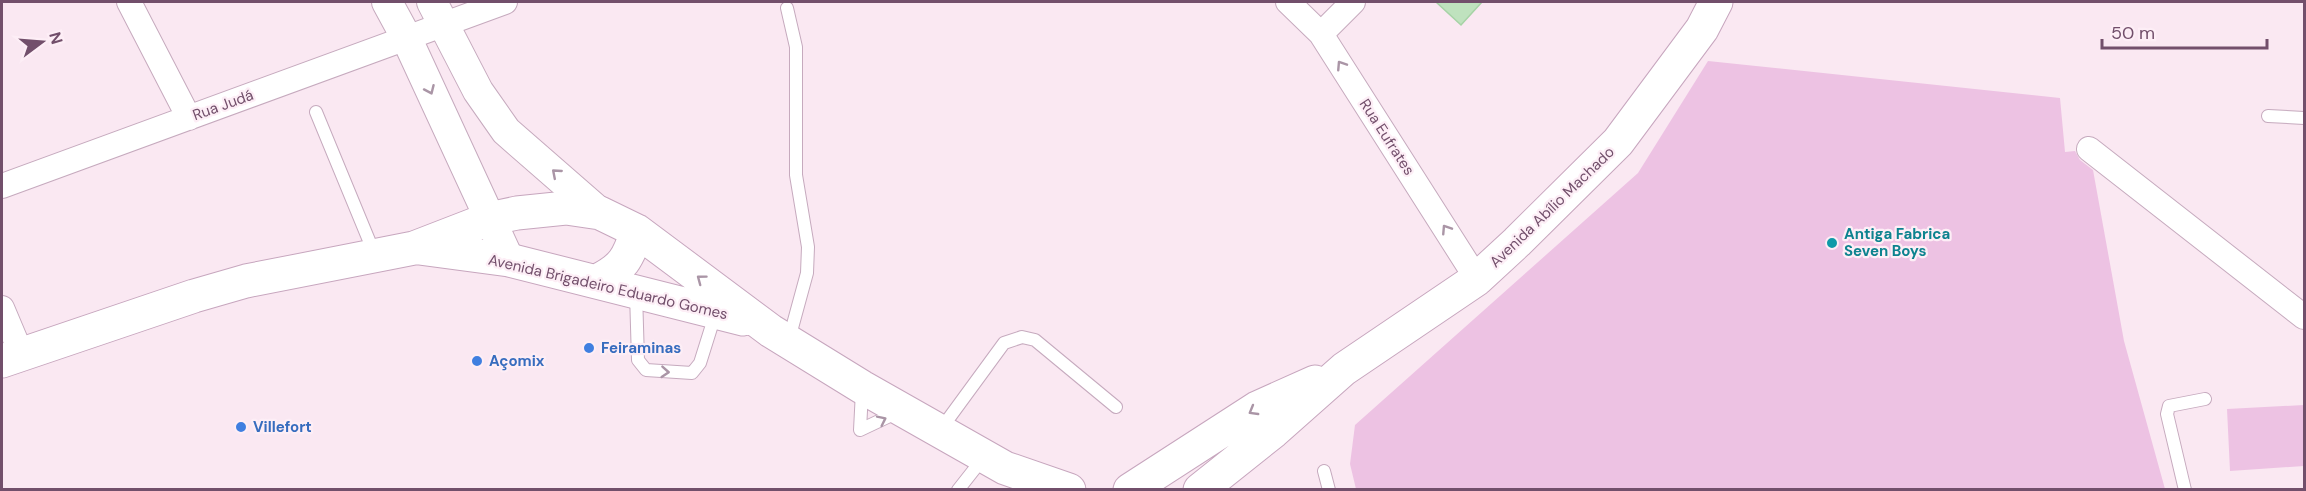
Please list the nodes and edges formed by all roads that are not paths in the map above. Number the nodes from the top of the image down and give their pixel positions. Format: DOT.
graph roads {
  1 [pos="129,2"];
  2 [pos="387,2"];
  3 [pos="506,2"];
  4 [pos="1288,2"];
  5 [pos="1353,2"];
  6 [pos="1716,2"];
  7 [pos="438,8"];
  8 [pos="787,8"];
  9 [pos="1321,34"];
  10 [pos="406,37"];
  11 [pos="316,112"];
  12 [pos="2268,116"];
  13 [pos="189,118"];
  14 [pos="2304,118"];
  15 [pos="2089,150"];
  16 [pos="2,186"];
  17 [pos="600,213"];
  18 [pos="489,219"];
  19 [pos="637,231"];
  20 [pos="414,248"];
  21 [pos="375,256"];
  22 [pos="508,260"];
  23 [pos="1477,279"];
  24 [pos="597,282"];
  25 [pos="636,292"];
  26 [pos="2,308"];
  27 [pos="716,311"];
  28 [pos="2304,317"];
  29 [pos="777,334"];
  30 [pos="11,357"];
  31 [pos="1344,369"];
  32 [pos="2205,399"];
  33 [pos="1116,407"];
  34 [pos="940,430"];
  35 [pos="1165,467"];
  36 [pos="1324,471"];
  37 [pos="1007,476"];
  38 [pos="1214,486"];
  39 [pos="958,489"];
  40 [pos="1069,489"];
  41 [pos="1130,489"];
  42 [pos="1329,489"];
  43 [pos="2185,489"];
  1 -- 13 [label="street"];
  2 -- 10 [label="street"];
  3 -- 7 [label="street, Rua Judá"];
  4 -- 9 [label="street, Rua Eufrates"];
  5 -- 9 [label="street"];
  6 -- 23 [label="main road, Avenida Abílio Machado"];
  7 -- 10 [label="street, Rua Judá"];
  17 -- 7 [label="street, one-way"];
  8 -- 29 [label="lane"];
  23 -- 9 [label="street, Rua Eufrates, one-way"];
  10 -- 13 [label="street, Rua Judá"];
  10 -- 18 [label="street, one-way"];
  11 -- 21 [label="lane"];
  12 -- 14 [label="lane"];
  13 -- 16 [label="street, Rua Judá"];
  15 -- 28 [label="street"];
  17 -- 18 [label="main road, Avenida Brigadeiro Eduardo Gomes"];
  17 -- 19 [label="main road, Avenida Brigadeiro Eduardo Gomes"];
  18 -- 20 [label="main road, Avenida Brigadeiro Eduardo Gomes"];
  18 -- 22 [label="street"];
  19 -- 24 [label="main road"];
  29 -- 19 [label="main road, Avenida Brigadeiro Eduardo Gomes, one-way"];
  20 -- 21 [label="main road, Avenida Brigadeiro Eduardo Gomes"];
  20 -- 22 [label="main road, Avenida Brigadeiro Eduardo Gomes"];
  21 -- 30 [label="main road, Avenida Brigadeiro Eduardo Gomes"];
  22 -- 24 [label="main road, Avenida Brigadeiro Eduardo Gomes"];
  23 -- 31 [label="main road, Avenida Abílio Machado"];
  24 -- 25 [label="main road, Avenida Brigadeiro Eduardo Gomes"];
  25 -- 27 [label="main road, Avenida Brigadeiro Eduardo Gomes"];
  25 -- 27 [label="lane, one-way"];
  26 -- 30 [label="street"];
  27 -- 29 [label="main road, Avenida Brigadeiro Eduardo Gomes"];
  29 -- 34 [label="main road, Avenida Brigadeiro Eduardo Gomes"];
  31 -- 35 [label="main road, Avenida Abílio Machado, one-way"];
  31 -- 38 [label="main road, Avenida Abílio Machado"];
  32 -- 43 [label="lane"];
  33 -- 34 [label="lane"];
  34 -- 37 [label="main road, Avenida Brigadeiro Eduardo Gomes"];
  35 -- 38 [label="main road"];
  35 -- 41 [label="main road, Avenida Abílio Machado"];
  36 -- 42 [label="lane"];
  37 -- 39 [label="lane"];
  37 -- 40 [label="main road, Avenida Brigadeiro Eduardo Gomes"];
}
